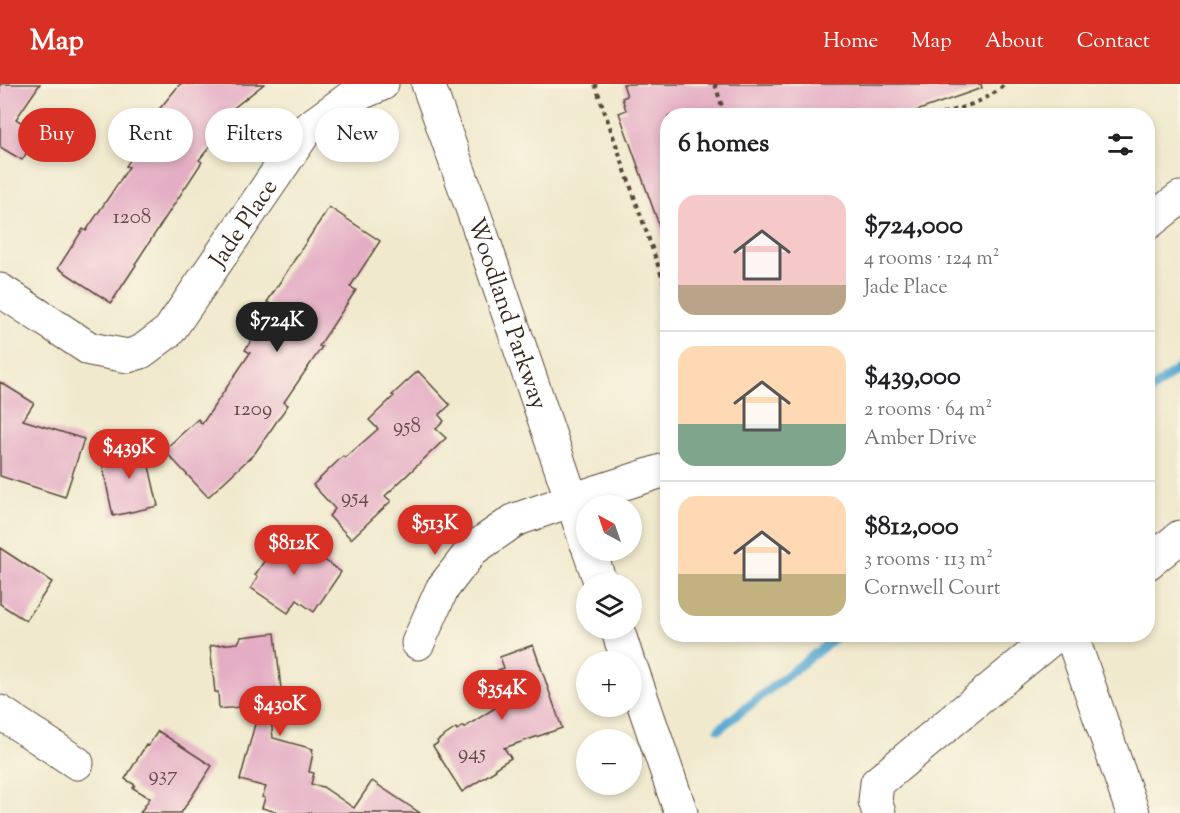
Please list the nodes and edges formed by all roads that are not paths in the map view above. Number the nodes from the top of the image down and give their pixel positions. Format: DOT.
graph roads {
  1 [pos="382,84"];
  2 [pos="429,84"];
  3 [pos="1180,198"];
  4 [pos="1155,218"];
  5 [pos="0,290"];
  6 [pos="660,472"];
  7 [pos="572,500"];
  8 [pos="576,512"];
  9 [pos="1180,537"];
  10 [pos="1155,557"];
  11 [pos="1047,642"];
  12 [pos="1074,642"];
  13 [pos="418,643"];
  14 [pos="642,699"];
  15 [pos="0,712"];
  16 [pos="77,763"];
  17 [pos="681,813"];
  18 [pos="879,813"];
  19 [pos="1133,813"];
  1 -- 5 [label="street, Jade Place"];
  2 -- 7 [label="street, Woodland Parkway"];
  3 -- 4 [label="street"];
  6 -- 7 [label="street"];
  7 -- 8 [label="street, Woodland Parkway"];
  7 -- 13 [label="street"];
  9 -- 10 [label="street"];
  11 -- 18 [label="street"];
  12 -- 19 [label="street"];
  14 -- 17 [label="street"];
  15 -- 16 [label="street"];
}
